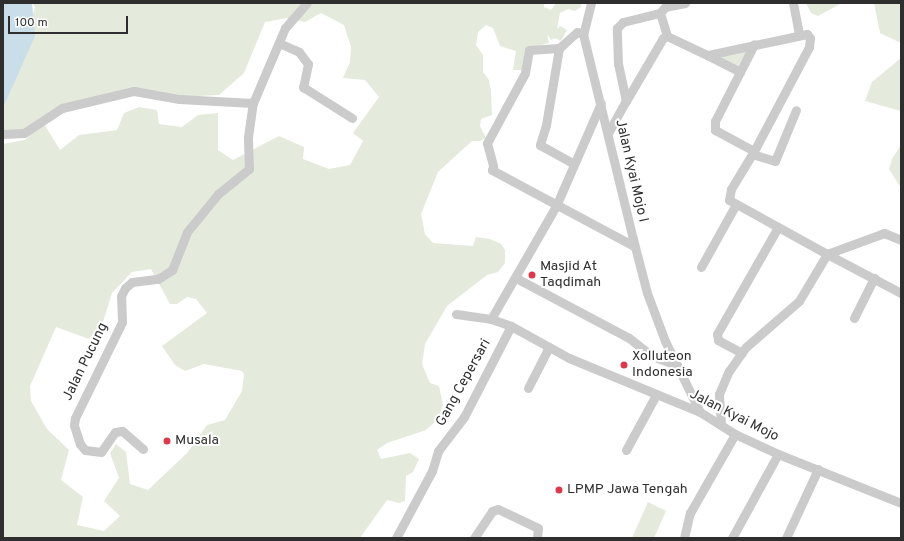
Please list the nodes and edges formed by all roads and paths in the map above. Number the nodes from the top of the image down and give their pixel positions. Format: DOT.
graph roads {
  1 [pos="307,3"];
  2 [pos="591,3"];
  3 [pos="685,3"];
  4 [pos="793,3"];
  5 [pos="660,12"];
  6 [pos="583,34"];
  7 [pos="799,34"];
  8 [pos="667,36"];
  9 [pos="279,43"];
  10 [pos="754,44"];
  11 [pos="559,48"];
  12 [pos="707,55"];
  13 [pos="740,72"];
  14 [pos="626,101"];
  15 [pos="253,103"];
  16 [pos="601,103"];
  17 [pos="796,110"];
  18 [pos="352,118"];
  19 [pos="608,133"];
  20 [pos="3,134"];
  21 [pos="753,152"];
  22 [pos="573,163"];
  23 [pos="736,204"];
  24 [pos="556,206"];
  25 [pos="778,227"];
  26 [pos="901,240"];
  27 [pos="634,246"];
  28 [pos="827,254"];
  29 [pos="701,267"];
  30 [pos="516,278"];
  31 [pos="874,278"];
  32 [pos="901,293"];
  33 [pos="456,314"];
  34 [pos="854,318"];
  35 [pos="491,319"];
  36 [pos="511,326"];
  37 [pos="549,347"];
  38 [pos="742,353"];
  39 [pos="677,365"];
  40 [pos="528,388"];
  41 [pos="656,394"];
  42 [pos="700,412"];
  43 [pos="721,424"];
  44 [pos="735,434"];
  45 [pos="144,449"];
  46 [pos="626,450"];
  47 [pos="778,454"];
  48 [pos="818,469"];
  49 [pos="901,503"];
  50 [pos="396,538"];
  51 [pos="474,538"];
  52 [pos="537,538"];
  53 [pos="684,538"];
  54 [pos="732,538"];
  55 [pos="786,538"];
  1 -- 9 [label="street, Jalan Pucung"];
  2 -- 6 [label="street, Jalan Kyai Mojo I"];
  3 -- 5 [label="street"];
  4 -- 7 [label="street"];
  5 -- 8 [label="street"];
  5 -- 14 [label="street"];
  6 -- 11 [label="street"];
  6 -- 16 [label="street, Jalan Kyai Mojo I"];
  7 -- 10 [label="street"];
  7 -- 21 [label="street"];
  8 -- 12 [label="street"];
  8 -- 14 [label="street"];
  9 -- 15 [label="street, Jalan Pucung"];
  9 -- 18 [label="street"];
  10 -- 12 [label="street"];
  10 -- 13 [label="street"];
  11 -- 22 [label="street"];
  11 -- 24 [label="street, Jalan Kyai Mojo I"];
  12 -- 13 [label="street"];
  13 -- 21 [label="street"];
  14 -- 19 [label="street"];
  15 -- 20 [label="street"];
  15 -- 45 [label="street, Jalan Pucung"];
  16 -- 19 [label="street, Jalan Kyai Mojo I"];
  16 -- 22 [label="street, Jalan Kyai Mojo I"];
  17 -- 21 [label="street"];
  19 -- 27 [label="street, Jalan Kyai Mojo I"];
  21 -- 23 [label="street"];
  22 -- 24 [label="street, Jalan Kyai Mojo I"];
  23 -- 25 [label="street"];
  23 -- 29 [label="street"];
  24 -- 27 [label="street, Jalan Kyai Mojo I"];
  24 -- 30 [label="street, Jalan Kyai Mojo I"];
  25 -- 28 [label="street"];
  25 -- 38 [label="street"];
  26 -- 28 [label="street"];
  27 -- 39 [label="street, Jalan Kyai Mojo I"];
  28 -- 31 [label="street"];
  28 -- 38 [label="street"];
  30 -- 35 [label="street, Jalan Kyai Mojo I"];
  30 -- 39 [label="street"];
  31 -- 32 [label="street"];
  31 -- 34 [label="street"];
  33 -- 35 [label="street, Jalan Kyai Mojo"];
  35 -- 36 [label="street, Jalan Kyai Mojo"];
  36 -- 37 [label="street, Jalan Kyai Mojo"];
  36 -- 50 [label="street, Gang Cepersari"];
  37 -- 40 [label="street"];
  37 -- 41 [label="street, Jalan Kyai Mojo"];
  38 -- 43 [label="street"];
  39 -- 42 [label="street, Jalan Kyai Mojo I"];
  41 -- 42 [label="street, Jalan Kyai Mojo"];
  41 -- 46 [label="street"];
  42 -- 43 [label="street, Jalan Kyai Mojo"];
  43 -- 44 [label="street, Jalan Kyai Mojo"];
  44 -- 47 [label="street, Jalan Kyai Mojo"];
  44 -- 53 [label="street"];
  47 -- 48 [label="street, Jalan Kyai Mojo"];
  47 -- 54 [label="street"];
  48 -- 49 [label="street, Jalan Kyai Mojo"];
  48 -- 55 [label="street"];
  51 -- 52 [label="street"];
}
